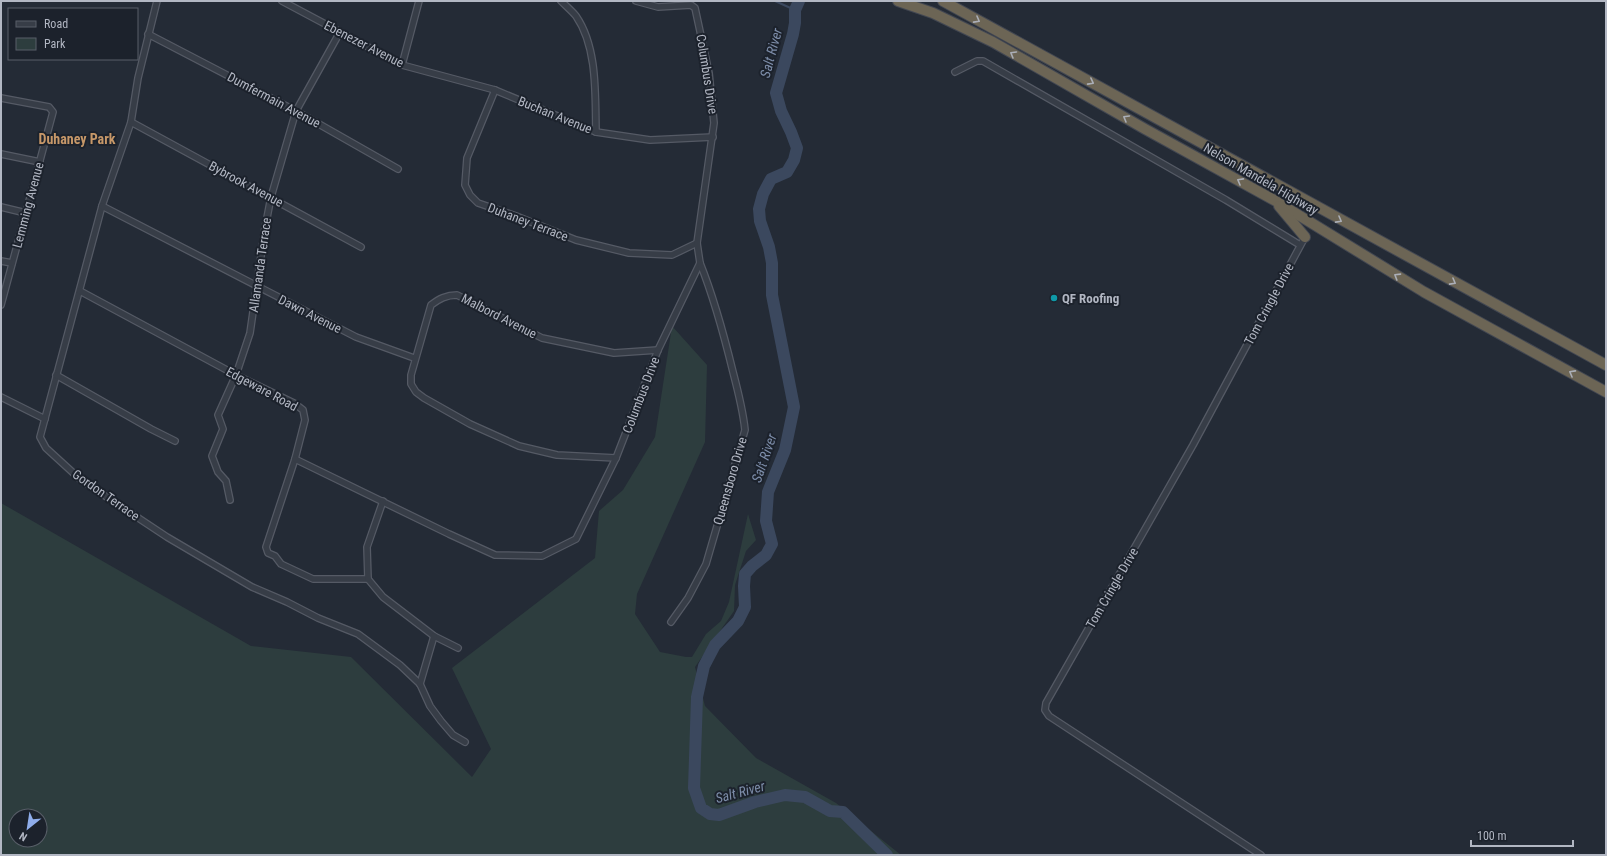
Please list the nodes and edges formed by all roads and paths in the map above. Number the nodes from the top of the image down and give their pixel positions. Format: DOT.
graph roads {
  1 [pos="157,1"];
  2 [pos="282,1"];
  3 [pos="419,1"];
  4 [pos="561,1"];
  5 [pos="636,1"];
  6 [pos="898,1"];
  7 [pos="943,1"];
  8 [pos="340,32"];
  9 [pos="148,34"];
  10 [pos="402,65"];
  11 [pos="955,72"];
  12 [pos="495,90"];
  13 [pos="1,98"];
  14 [pos="296,111"];
  15 [pos="131,122"];
  16 [pos="596,132"];
  17 [pos="713,137"];
  18 [pos="1,154"];
  19 [pos="40,162"];
  20 [pos="398,169"];
  21 [pos="270,197"];
  22 [pos="1274,200"];
  23 [pos="102,206"];
  24 [pos="1,208"];
  25 [pos="26,213"];
  26 [pos="1302,241"];
  27 [pos="697,243"];
  28 [pos="361,247"];
  29 [pos="1,261"];
  30 [pos="12,263"];
  31 [pos="700,263"];
  32 [pos="257,286"];
  33 [pos="80,291"];
  34 [pos="1,305"];
  35 [pos="658,350"];
  36 [pos="414,358"];
  37 [pos="1606,365"];
  38 [pos="56,375"];
  39 [pos="236,375"];
  40 [pos="1606,392"];
  41 [pos="1,397"];
  42 [pos="44,419"];
  43 [pos="175,441"];
  44 [pos="616,458"];
  45 [pos="295,459"];
  46 [pos="230,500"];
  47 [pos="382,501"];
  48 [pos="368,580"];
  49 [pos="671,622"];
  50 [pos="434,636"];
  51 [pos="458,648"];
  52 [pos="420,684"];
  53 [pos="465,742"];
  54 [pos="1261,855"];
  1 -- 9 [label="street, Gordon Terrace"];
  2 -- 8 [label="street, Ebenezer Avenue"];
  3 -- 10 [label="street"];
  4 -- 16 [label="street"];
  5 -- 17 [label="street, Columbus Drive"];
  22 -- 6 [label="highway, Nelson Mandela Highway, one-way"];
  7 -- 37 [label="highway, Nelson Mandela Highway, one-way"];
  8 -- 10 [label="street, Ebenezer Avenue"];
  8 -- 14 [label="street, Allamanda Terrace"];
  9 -- 14 [label="street, Dumfermain Avenue"];
  9 -- 15 [label="street, Gordon Terrace"];
  10 -- 12 [label="street, Ebenezer Avenue"];
  11 -- 26 [label="street"];
  12 -- 16 [label="street, Buchan Avenue"];
  12 -- 27 [label="street, Duhaney Terrace"];
  13 -- 19 [label="street, Lemming Avenue"];
  14 -- 20 [label="street, Dumfermain Avenue"];
  14 -- 21 [label="street, Allamanda Terrace"];
  15 -- 21 [label="street, Bybrook Avenue"];
  15 -- 23 [label="street, Gordon Terrace"];
  16 -- 17 [label="street, Buchan Avenue"];
  17 -- 27 [label="street, Columbus Drive"];
  18 -- 19 [label="street"];
  19 -- 25 [label="street, Lemming Avenue"];
  21 -- 28 [label="street, Bybrook Avenue"];
  21 -- 32 [label="street, Allamanda Terrace"];
  22 -- 26 [label="highway"];
  40 -- 22 [label="highway, Nelson Mandela Highway, one-way"];
  23 -- 32 [label="street, Dawn Avenue"];
  23 -- 33 [label="street, Gordon Terrace"];
  24 -- 25 [label="street"];
  25 -- 30 [label="street, Lemming Avenue"];
  26 -- 54 [label="street, Tom Cringle Drive"];
  27 -- 31 [label="street, Columbus Drive"];
  29 -- 30 [label="street"];
  30 -- 34 [label="street, Lemming Avenue"];
  31 -- 35 [label="street, Columbus Drive"];
  31 -- 49 [label="street, Queensboro Drive"];
  32 -- 36 [label="street, Dawn Avenue"];
  32 -- 39 [label="street, Allamanda Terrace"];
  33 -- 38 [label="street, Gordon Terrace"];
  33 -- 39 [label="street, Edgeware Road"];
  35 -- 36 [label="street, Malbord Avenue"];
  35 -- 44 [label="street, Columbus Drive"];
  36 -- 44 [label="street, Malbord Avenue"];
  38 -- 42 [label="street, Gordon Terrace"];
  38 -- 43 [label="street"];
  39 -- 45 [label="street, Edgeware Road"];
  39 -- 46 [label="street, Allamanda Terrace"];
  41 -- 42 [label="street"];
  42 -- 52 [label="street, Gordon Terrace"];
  44 -- 47 [label="street, Columbus Drive"];
  45 -- 47 [label="street, Columbus Drive"];
  45 -- 48 [label="street, Edgeware Road"];
  47 -- 48 [label="street"];
  48 -- 50 [label="street"];
  50 -- 51 [label="street"];
  50 -- 52 [label="street"];
  52 -- 53 [label="street, Gordon Terrace"];
}
